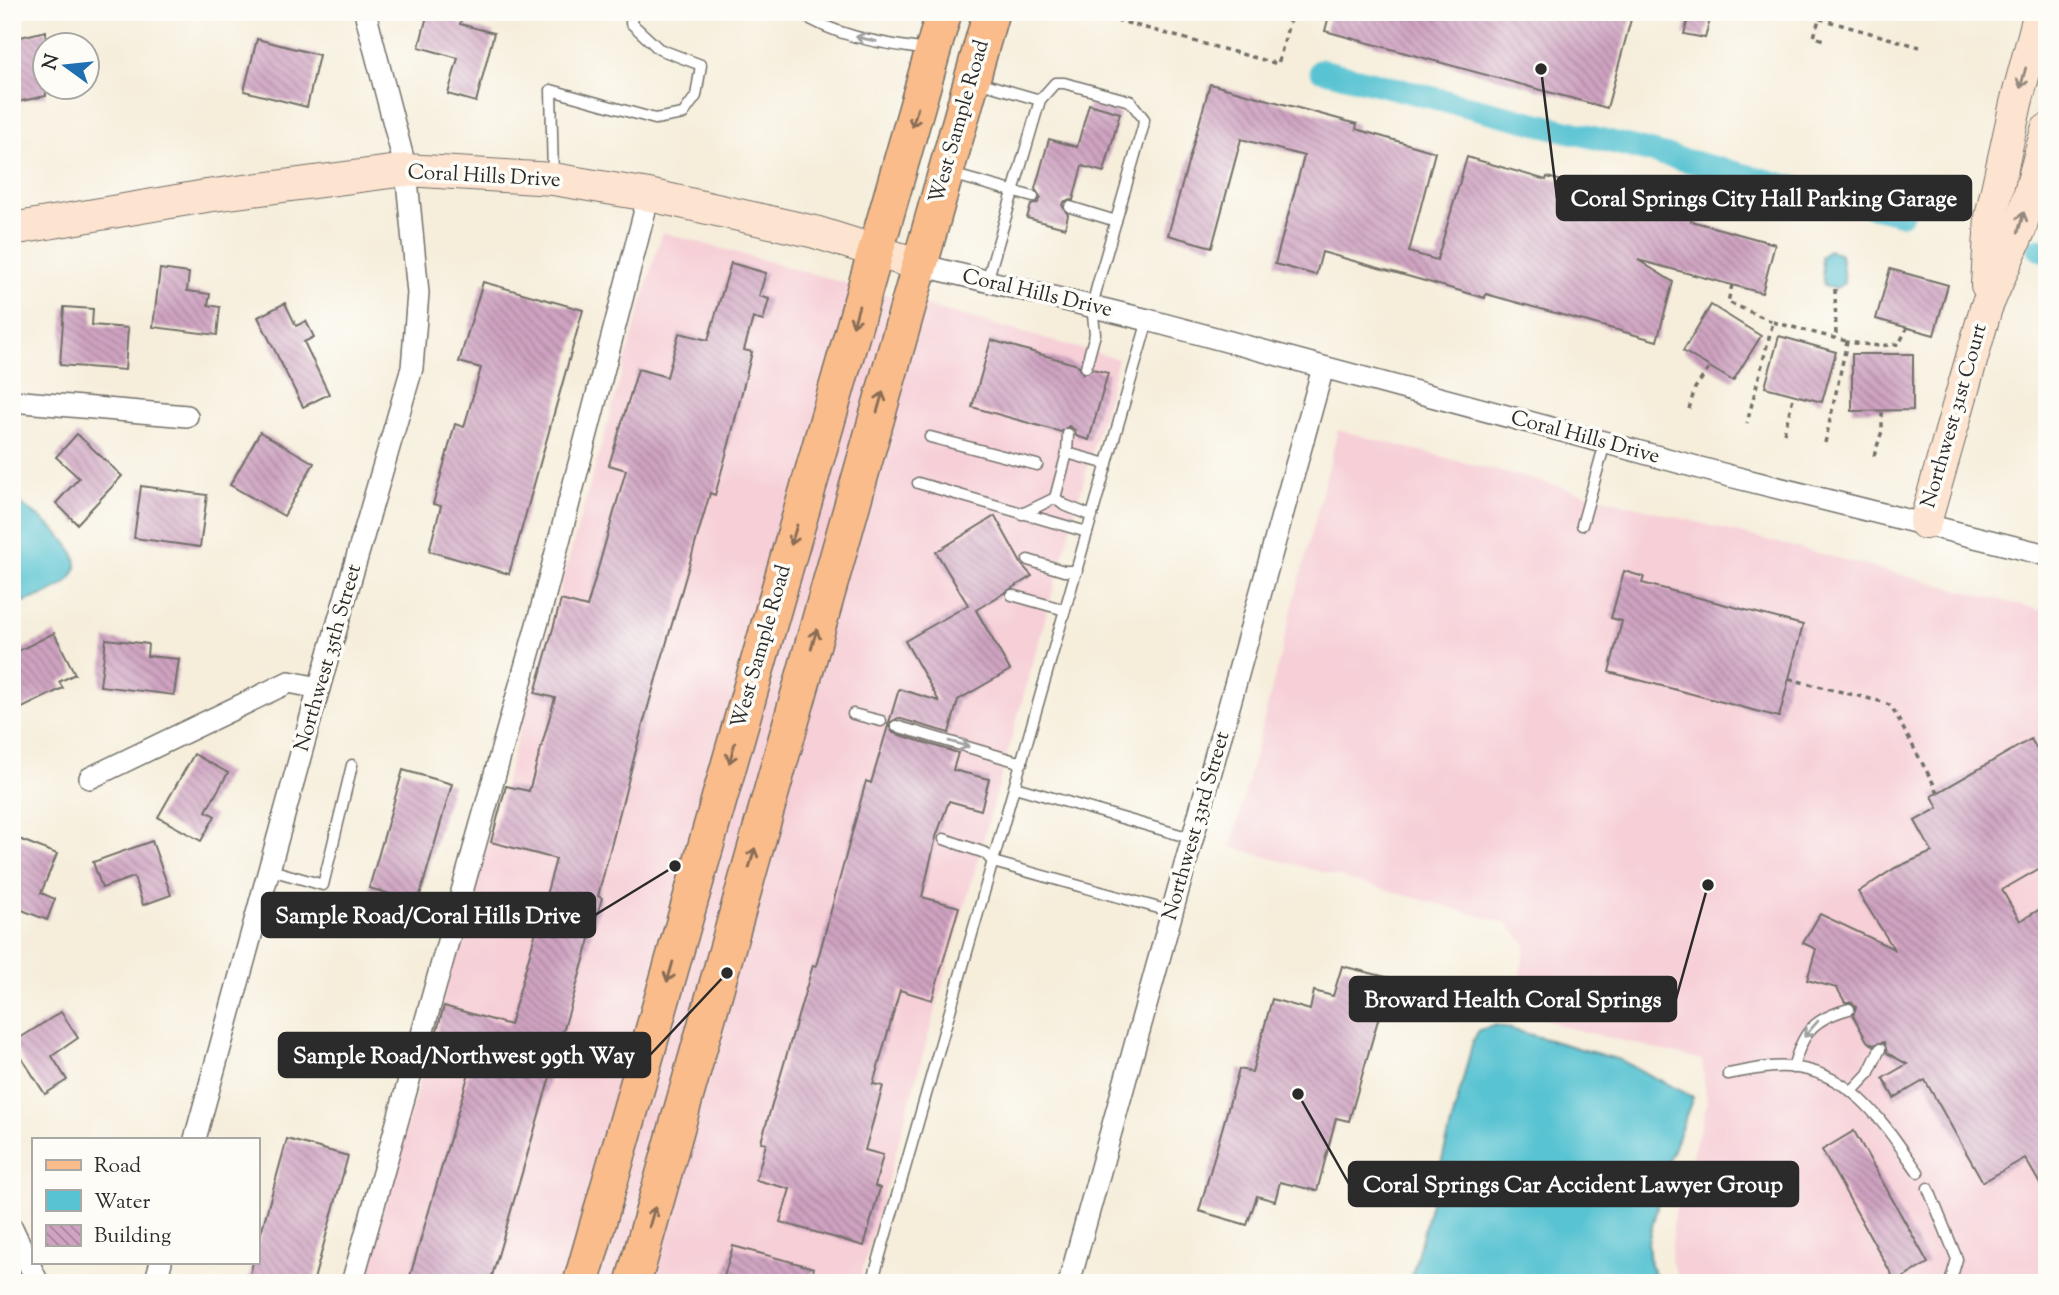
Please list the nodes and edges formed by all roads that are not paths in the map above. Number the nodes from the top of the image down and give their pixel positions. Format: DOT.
graph roads {
  1 [pos="365,12"];
  2 [pos="633,12"];
  3 [pos="799,12"];
  4 [pos="944,12"];
  5 [pos="991,12"];
  6 [pos="2040,12"];
  7 [pos="934,51"];
  8 [pos="972,80"];
  9 [pos="1040,100"];
  10 [pos="2047,130"];
  11 [pos="406,170"];
  12 [pos="945,173"];
  13 [pos="553,179"];
  14 [pos="1014,192"];
  15 [pos="649,195"];
  16 [pos="1033,197"];
  17 [pos="1070,207"];
  18 [pos="1116,220"];
  19 [pos="12,229"];
  20 [pos="874,250"];
  21 [pos="920,265"];
  22 [pos="987,282"];
  23 [pos="1093,306"];
  24 [pos="1986,308"];
  25 [pos="1148,320"];
  26 [pos="1086,365"];
  27 [pos="1323,368"];
  28 [pos="12,401"];
  29 [pos="187,416"];
  30 [pos="1068,434"];
  31 [pos="930,437"];
  32 [pos="1605,443"];
  33 [pos="1067,453"];
  34 [pos="1107,464"];
  35 [pos="1037,465"];
  36 [pos="918,483"];
  37 [pos="1055,498"];
  38 [pos="1022,514"];
  39 [pos="1092,516"];
  40 [pos="1925,523"];
  41 [pos="1582,525"];
  42 [pos="1087,532"];
  43 [pos="2047,555"];
  44 [pos="1028,560"];
  45 [pos="1077,571"];
  46 [pos="1012,595"];
  47 [pos="1065,610"];
  48 [pos="319,688"];
  49 [pos="853,714"];
  50 [pos="881,722"];
  51 [pos="896,726"];
  52 [pos="1022,763"];
  53 [pos="352,765"];
  54 [pos="90,778"];
  55 [pos="1015,787"];
  56 [pos="719,798"];
  57 [pos="944,839"];
  58 [pos="1194,839"];
  59 [pos="993,862"];
  60 [pos="271,870"];
  61 [pos="687,912"];
  62 [pos="1173,912"];
  63 [pos="733,924"];
  64 [pos="1849,1009"];
  65 [pos="1880,1049"];
  66 [pos="1793,1068"];
  67 [pos="1728,1074"];
  68 [pos="1853,1090"];
  69 [pos="195,1138"];
  70 [pos="667,1165"];
  71 [pos="1918,1172"];
  72 [pos="1928,1188"];
  73 [pos="12,1228"];
  74 [pos="160,1264"];
  75 [pos="38,1283"];
  76 [pos="155,1283"];
  77 [pos="352,1283"];
  78 [pos="581,1283"];
  79 [pos="634,1283"];
  80 [pos="872,1283"];
  81 [pos="1069,1283"];
  82 [pos="1950,1283"];
  1 -- 11 [label="street, Northwest 35th Street"];
  2 -- 13 [label="lane"];
  7 -- 3 [label="lane, one-way"];
  4 -- 7 [label="main road, West Sample Road"];
  5 -- 8 [label="main road, West Sample Road"];
  6 -- 24 [label="street, Northwest 31st Court, one-way"];
  7 -- 20 [label="main road, West Sample Road, one-way"];
  8 -- 9 [label="lane"];
  8 -- 12 [label="main road, West Sample Road"];
  9 -- 14 [label="lane"];
  9 -- 18 [label="lane"];
  24 -- 10 [label="street, Northwest 31st Court, one-way"];
  11 -- 13 [label="street, Coral Hills Drive"];
  11 -- 19 [label="street, Coral Hills Drive"];
  11 -- 48 [label="street, Northwest 35th Street"];
  12 -- 14 [label="lane"];
  12 -- 21 [label="main road, West Sample Road"];
  13 -- 15 [label="street, Coral Hills Drive"];
  14 -- 16 [label="lane"];
  14 -- 22 [label="lane"];
  15 -- 20 [label="street, Coral Hills Drive"];
  15 -- 77 [label="street"];
  17 -- 18 [label="lane"];
  18 -- 23 [label="lane"];
  20 -- 21 [label="street, Coral Hills Drive"];
  20 -- 56 [label="main road, West Sample Road, one-way"];
  21 -- 22 [label="street, Coral Hills Drive"];
  63 -- 21 [label="main road, West Sample Road, one-way"];
  22 -- 23 [label="street, Coral Hills Drive"];
  23 -- 25 [label="street, Coral Hills Drive"];
  23 -- 26 [label="lane"];
  24 -- 40 [label="street, Northwest 31st Court"];
  25 -- 27 [label="street, Coral Hills Drive"];
  25 -- 34 [label="lane"];
  27 -- 32 [label="street, Coral Hills Drive"];
  27 -- 58 [label="street, Northwest 33rd Street"];
  28 -- 29 [label="street"];
  30 -- 33 [label="lane"];
  31 -- 35 [label="lane"];
  32 -- 40 [label="street, Coral Hills Drive"];
  32 -- 41 [label="lane"];
  33 -- 34 [label="lane"];
  33 -- 37 [label="lane"];
  34 -- 39 [label="lane"];
  36 -- 38 [label="lane"];
  37 -- 38 [label="lane"];
  37 -- 39 [label="lane"];
  38 -- 42 [label="lane"];
  39 -- 42 [label="lane"];
  40 -- 43 [label="street, Coral Hills Drive"];
  42 -- 45 [label="lane"];
  44 -- 45 [label="lane"];
  45 -- 47 [label="lane"];
  46 -- 47 [label="lane"];
  47 -- 52 [label="lane"];
  48 -- 54 [label="street"];
  48 -- 60 [label="street, Northwest 35th Street"];
  49 -- 50 [label="lane"];
  51 -- 52 [label="lane, one-way"];
  52 -- 55 [label="lane"];
  53 -- 60 [label="lane"];
  55 -- 58 [label="lane"];
  55 -- 59 [label="lane"];
  56 -- 61 [label="main road, West Sample Road"];
  56 -- 63 [label="main road"];
  57 -- 59 [label="lane"];
  58 -- 62 [label="street, Northwest 33rd Street"];
  59 -- 62 [label="lane"];
  59 -- 80 [label="lane"];
  60 -- 69 [label="street, Northwest 35th Street"];
  61 -- 70 [label="main road"];
  61 -- 78 [label="main road, West Sample Road, one-way"];
  62 -- 81 [label="street, Northwest 33rd Street"];
  63 -- 70 [label="main road, West Sample Road"];
  64 -- 66 [label="lane, one-way"];
  65 -- 68 [label="lane"];
  66 -- 67 [label="lane"];
  66 -- 68 [label="lane"];
  68 -- 71 [label="lane"];
  79 -- 70 [label="main road, West Sample Road, one-way"];
  72 -- 82 [label="lane"];
  73 -- 75 [label="street"];
  74 -- 76 [label="street"];
}
